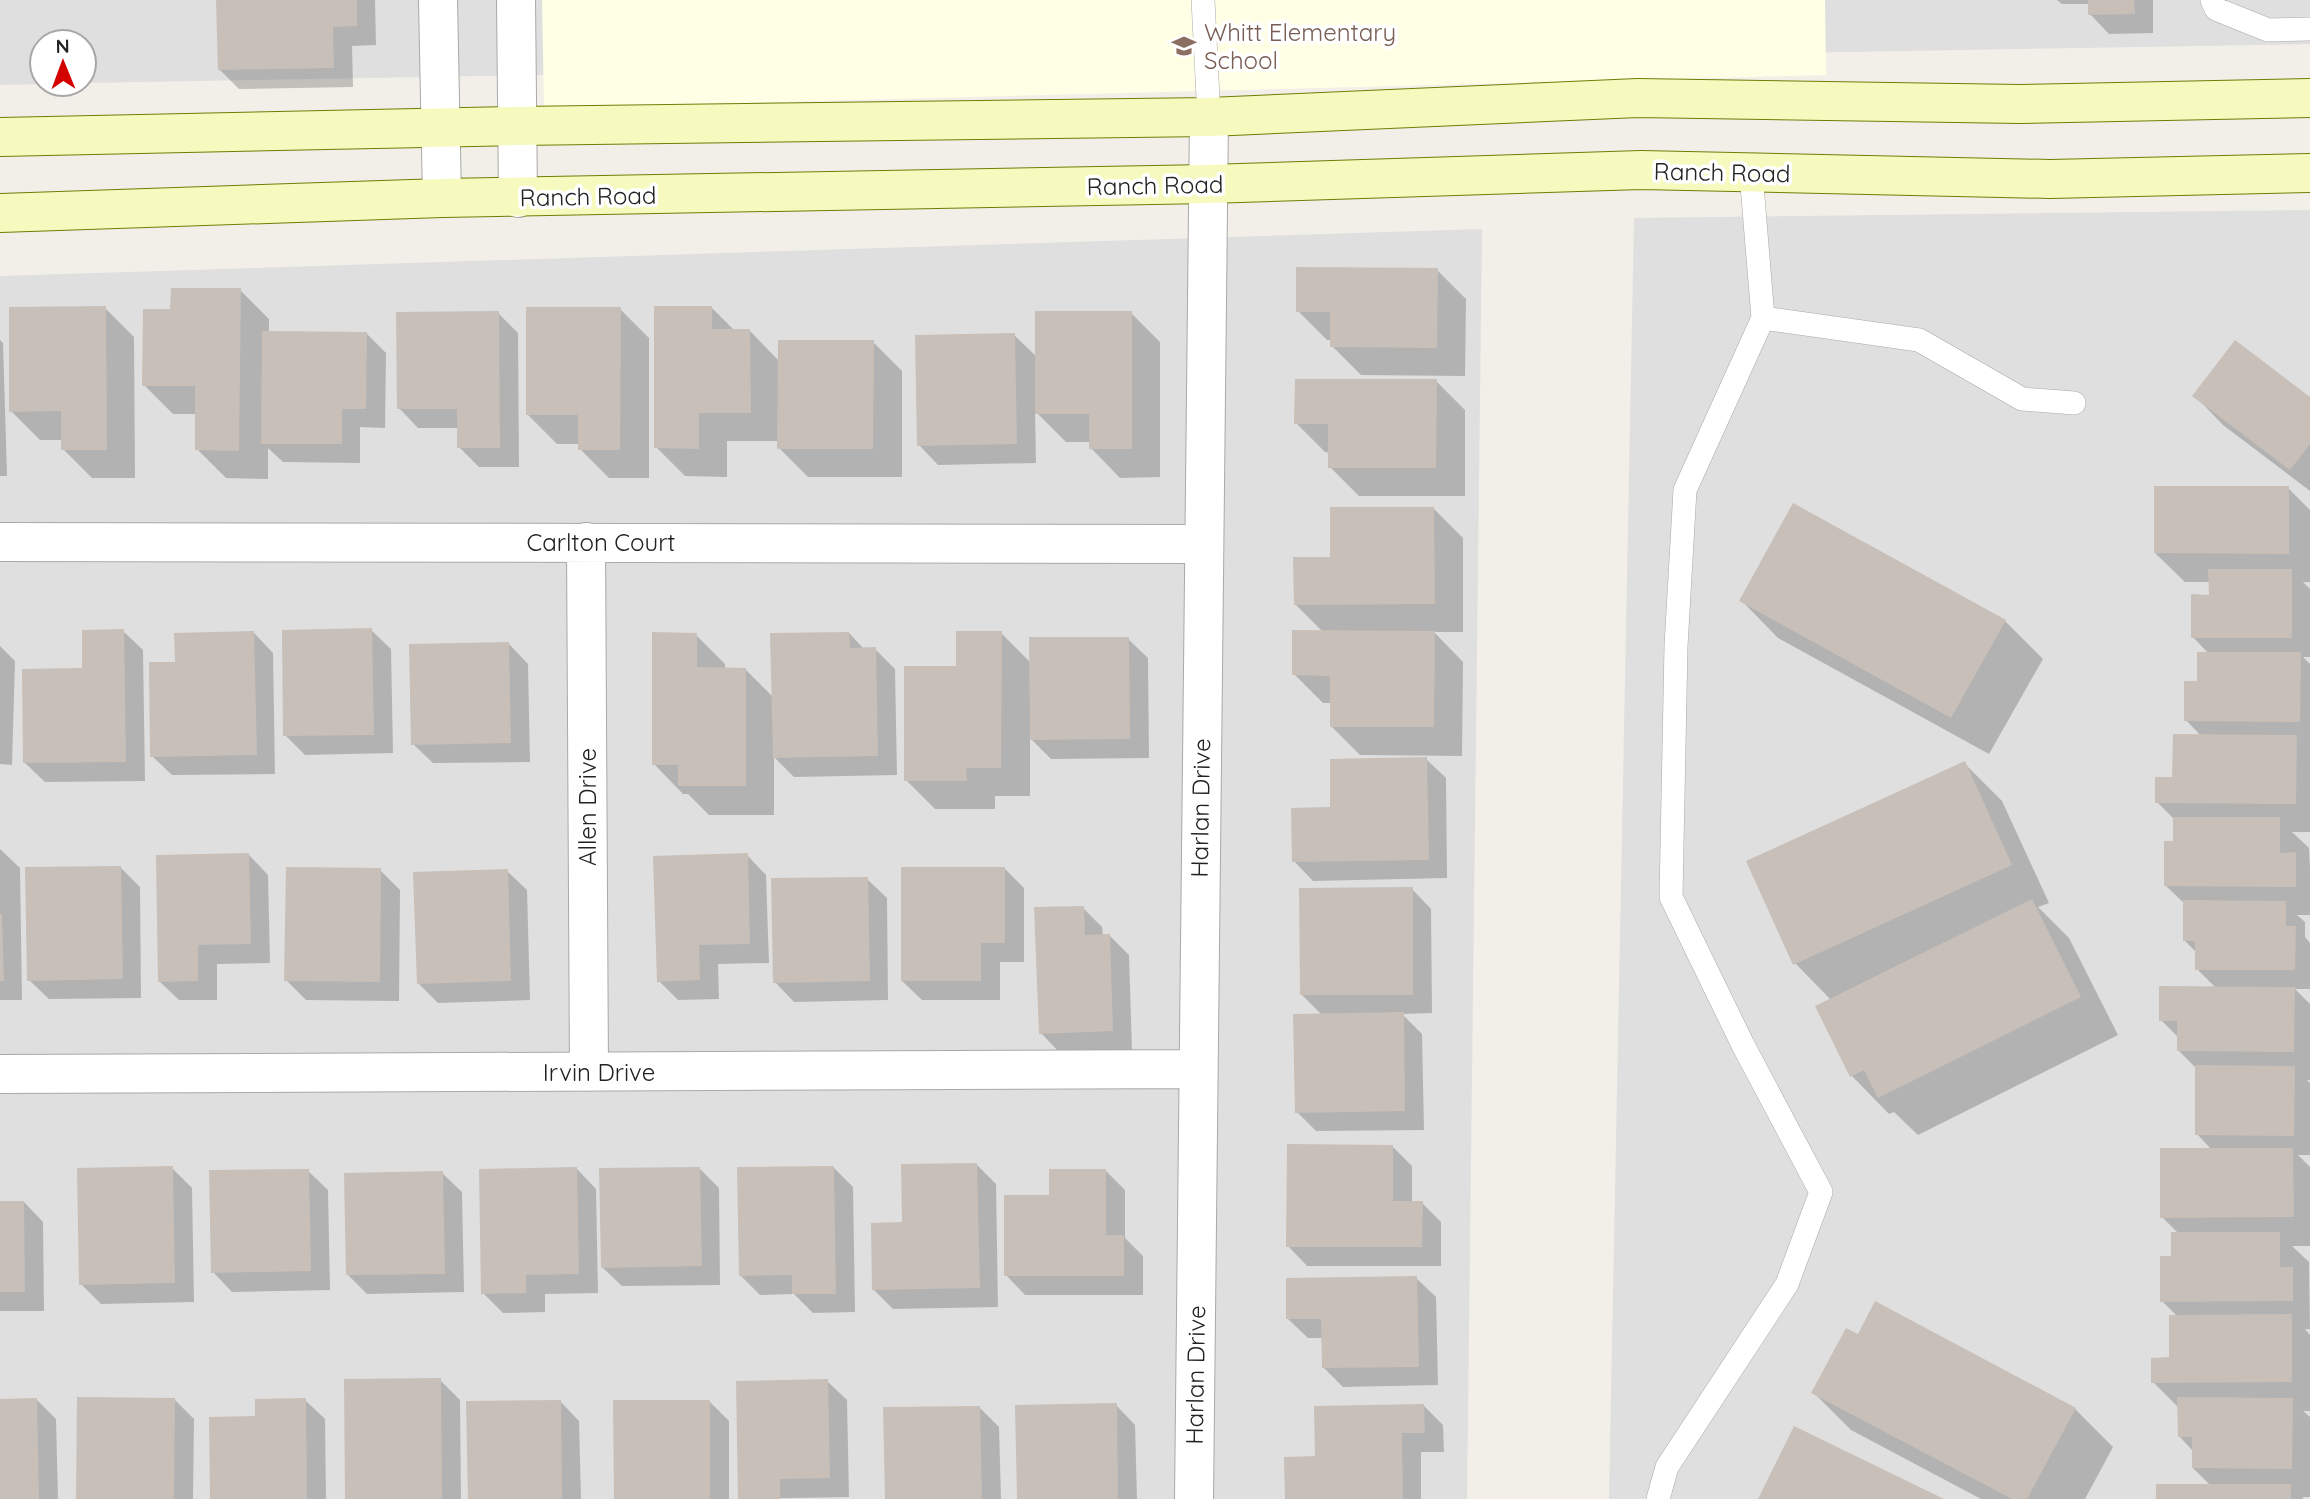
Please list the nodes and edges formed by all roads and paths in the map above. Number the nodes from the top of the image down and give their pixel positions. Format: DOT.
graph roads {
  1 [pos="438,0"];
  2 [pos="516,0"];
  3 [pos="1203,0"];
  4 [pos="2212,0"];
  5 [pos="2310,29"];
  6 [pos="2310,98"];
  7 [pos="1209,117"];
  8 [pos="516,126"];
  9 [pos="441,128"];
  10 [pos="0,137"];
  11 [pos="1751,173"];
  12 [pos="2310,173"];
  13 [pos="1208,184"];
  14 [pos="442,198"];
  15 [pos="518,198"];
  16 [pos="0,213"];
  17 [pos="1763,318"];
  18 [pos="2074,402"];
  19 [pos="0,542"];
  20 [pos="586,542"];
  21 [pos="1203,544"];
  22 [pos="1198,1069"];
  23 [pos="589,1072"];
  24 [pos="0,1074"];
  25 [pos="1194,1499"];
  26 [pos="1658,1499"];
  1 -- 9 [label="street"];
  2 -- 8 [label="street"];
  3 -- 7 [label="lane"];
  4 -- 5 [label="lane"];
  6 -- 7 [label="main road"];
  7 -- 8 [label="main road"];
  7 -- 13 [label="street, Harlan Drive"];
  8 -- 9 [label="main road"];
  8 -- 15 [label="street"];
  9 -- 10 [label="main road"];
  9 -- 14 [label="street"];
  11 -- 12 [label="main road, Ranch Road"];
  11 -- 13 [label="main road, Ranch Road"];
  11 -- 17 [label="lane"];
  13 -- 15 [label="main road, Ranch Road"];
  13 -- 21 [label="street, Harlan Drive"];
  14 -- 15 [label="main road, Ranch Road"];
  14 -- 16 [label="main road, Ranch Road"];
  17 -- 18 [label="lane"];
  17 -- 26 [label="lane"];
  19 -- 20 [label="street, Carlton Court"];
  20 -- 21 [label="street, Carlton Court"];
  20 -- 23 [label="street, Allen Drive"];
  21 -- 22 [label="street, Harlan Drive"];
  22 -- 23 [label="street, Irvin Drive"];
  22 -- 25 [label="street, Harlan Drive"];
  23 -- 24 [label="street, Irvin Drive"];
}
